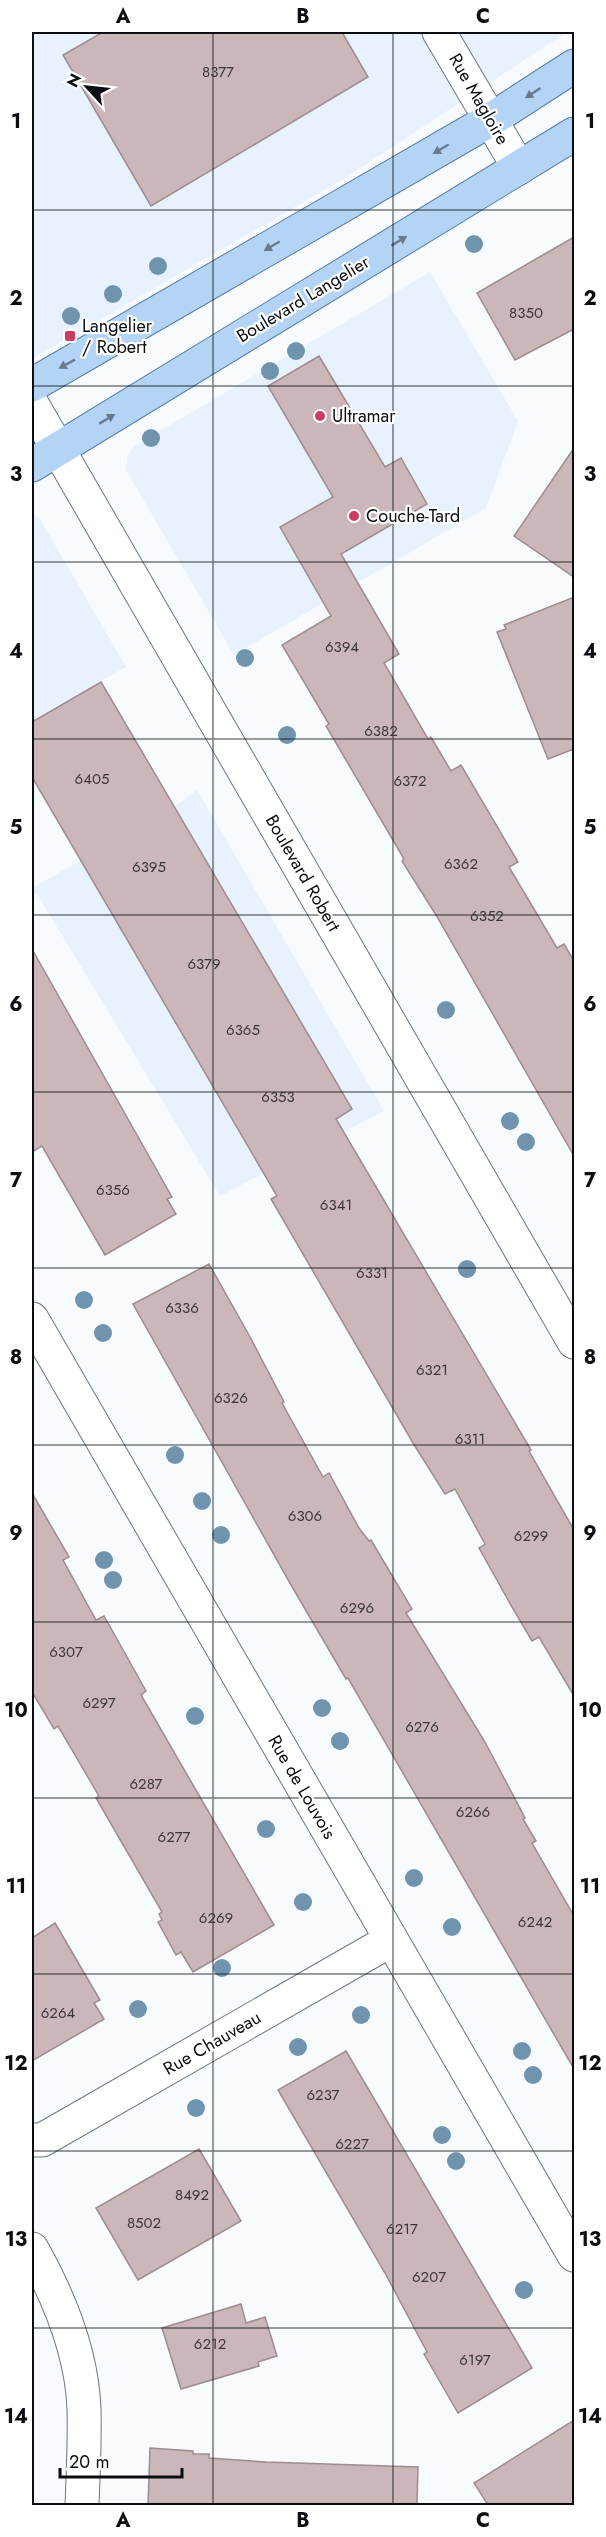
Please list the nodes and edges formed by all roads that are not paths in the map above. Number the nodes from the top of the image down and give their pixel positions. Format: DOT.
graph roads {
  1 [pos="439,32"];
  2 [pos="574,66"];
  3 [pos="492,119"];
  4 [pos="574,134"];
  5 [pos="519,168"];
  6 [pos="32,385"];
  7 [pos="32,404"];
  8 [pos="44,457"];
  9 [pos="32,1318"];
  10 [pos="574,1342"];
  11 [pos="391,1940"];
  12 [pos="32,2140"];
  13 [pos="32,2249"];
  14 [pos="574,2255"];
  15 [pos="82,2505"];
  1 -- 3 [label="street, Rue Magloire"];
  2 -- 3 [label="main road, one-way"];
  3 -- 5 [label="street, Rue Magloire"];
  3 -- 6 [label="main road, one-way"];
  4 -- 5 [label="main road, Boulevard Langelier"];
  8 -- 5 [label="main road, Boulevard Langelier, one-way"];
  7 -- 8 [label="street, Boulevard Robert"];
  8 -- 10 [label="street, Boulevard Robert"];
  9 -- 11 [label="street, Rue de Louvois"];
  11 -- 12 [label="street, Rue Chauveau"];
  11 -- 14 [label="street, Rue de Louvois"];
  13 -- 15 [label="street"];
}
